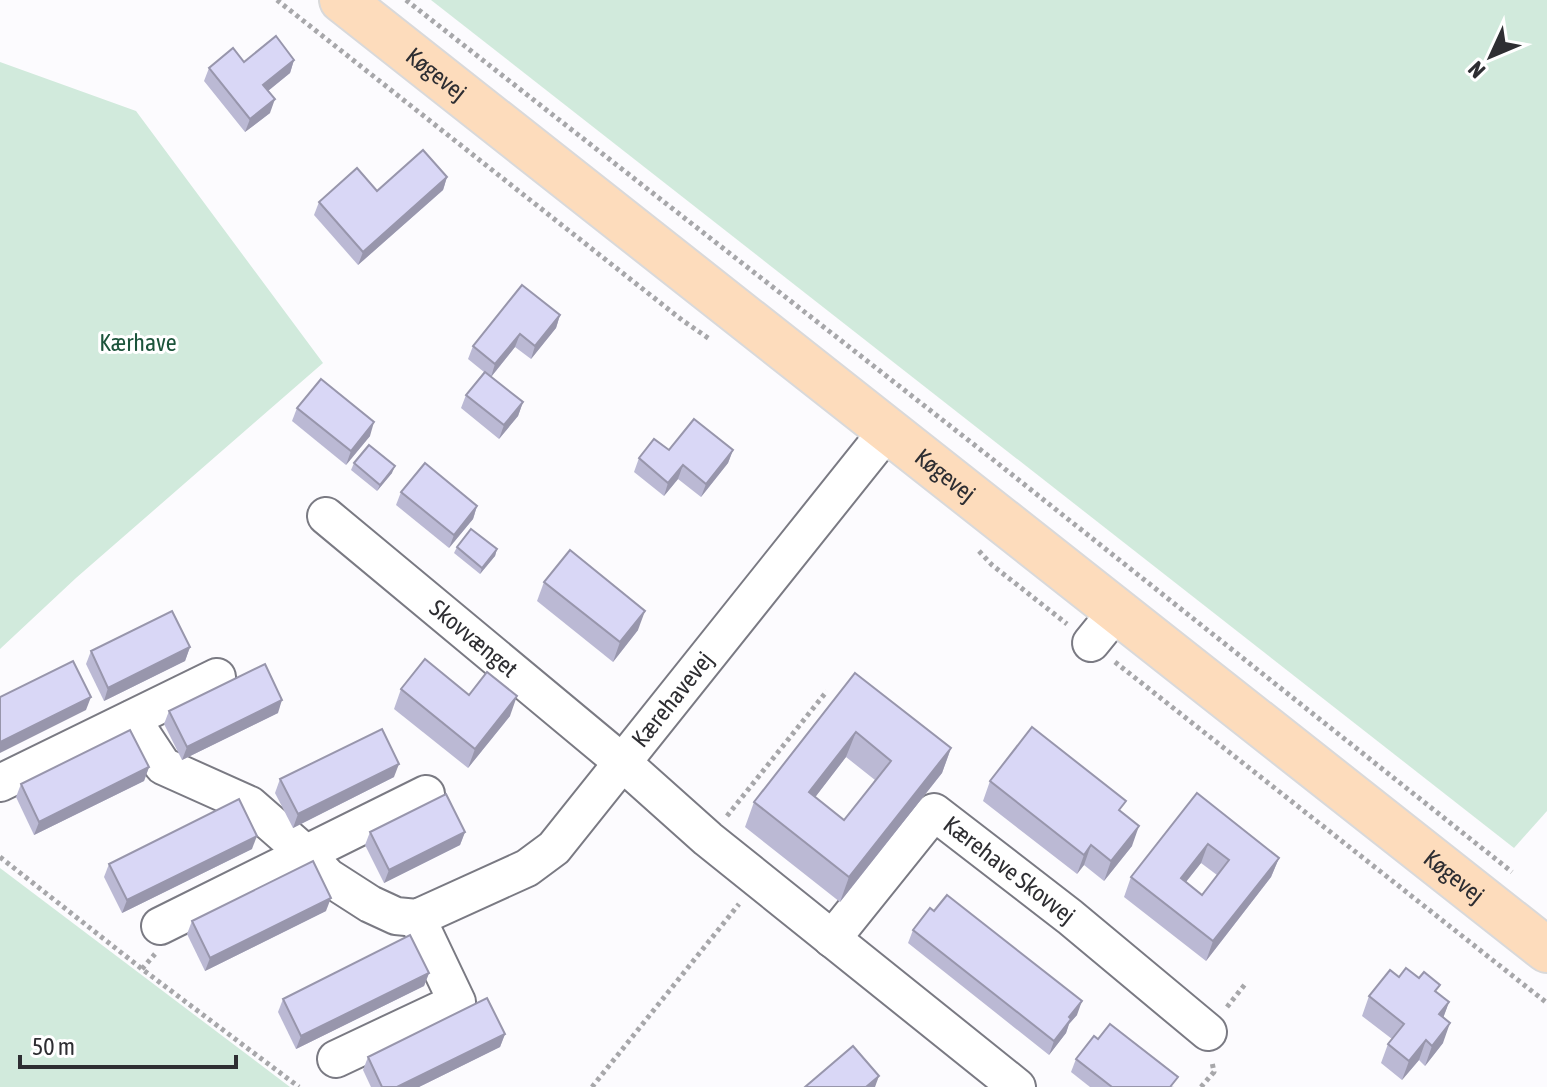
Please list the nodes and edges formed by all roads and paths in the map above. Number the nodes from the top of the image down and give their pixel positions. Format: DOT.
graph roads {
  1 [pos="277,0"];
  2 [pos="342,0"];
  3 [pos="406,0"];
  4 [pos="717,345"];
  5 [pos="888,430"];
  6 [pos="326,516"];
  7 [pos="973,546"];
  8 [pos="1104,627"];
  9 [pos="217,677"];
  10 [pos="827,691"];
  11 [pos="132,719"];
  12 [pos="623,763"];
  13 [pos="0,783"];
  14 [pos="426,794"];
  15 [pos="708,839"];
  16 [pos="306,854"];
  17 [pos="0,857"];
  18 [pos="759,880"];
  19 [pos="1523,881"];
  20 [pos="417,918"];
  21 [pos="160,926"];
  22 [pos="832,939"];
  23 [pos="1547,950"];
  24 [pos="1547,1003"];
  25 [pos="1208,1032"];
  26 [pos="336,1059"];
  27 [pos="997,1082"];
  28 [pos="299,1087"];
  29 [pos="592,1087"];
  1 -- 4 [label="path"];
  2 -- 5 [label="main road, Køgevej"];
  3 -- 19 [label="path"];
  5 -- 8 [label="main road, Køgevej"];
  5 -- 12 [label="street, Kærehavevej"];
  6 -- 12 [label="street, Skovvænget"];
  7 -- 8 [label="path"];
  8 -- 23 [label="main road, Køgevej"];
  8 -- 24 [label="path"];
  9 -- 11 [label="street"];
  10 -- 15 [label="path"];
  11 -- 13 [label="street"];
  11 -- 16 [label="street"];
  12 -- 15 [label="street"];
  12 -- 20 [label="street, Kærehavevej"];
  14 -- 16 [label="street"];
  15 -- 18 [label="street"];
  16 -- 20 [label="street"];
  16 -- 21 [label="street"];
  17 -- 28 [label="path"];
  18 -- 22 [label="street"];
  18 -- 29 [label="path"];
  20 -- 26 [label="street"];
  22 -- 25 [label="street, Kærehave Skovvej"];
  22 -- 27 [label="street"];
}
